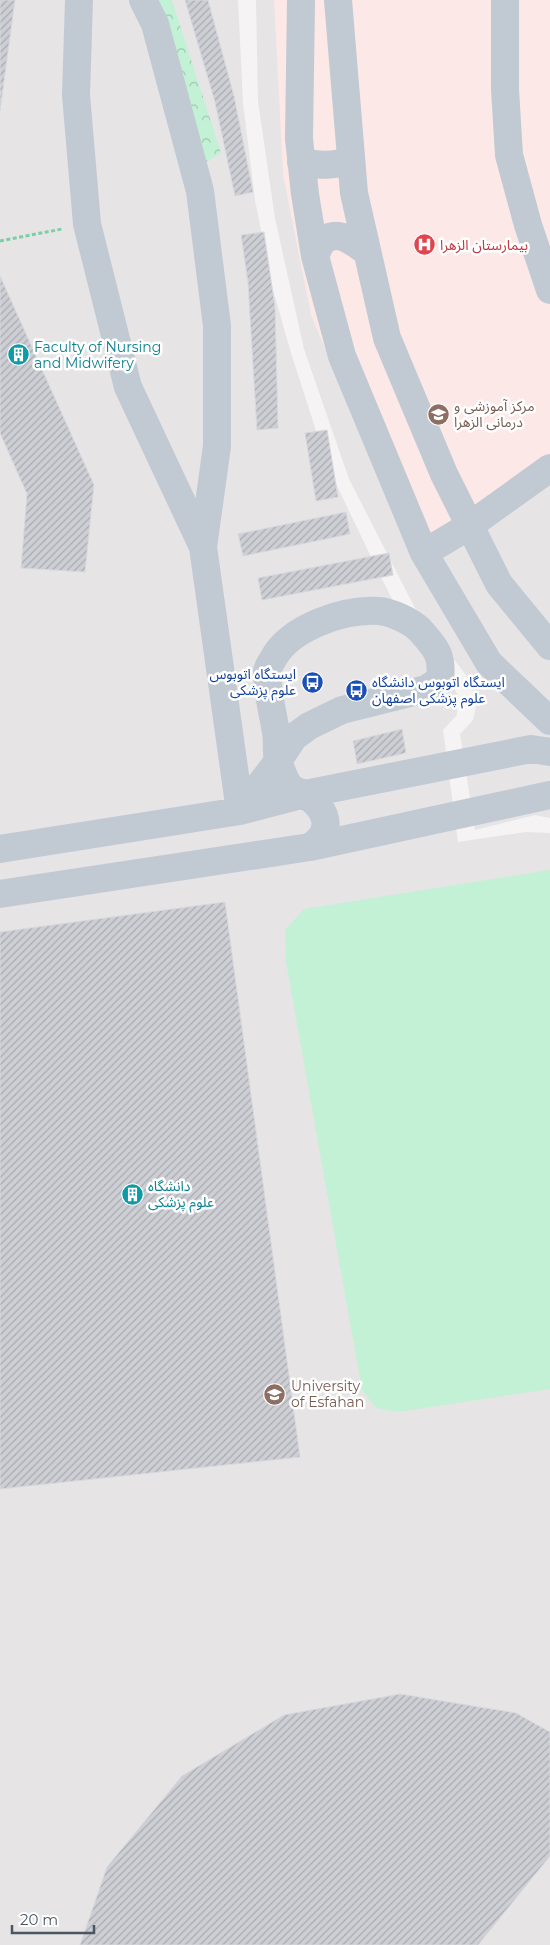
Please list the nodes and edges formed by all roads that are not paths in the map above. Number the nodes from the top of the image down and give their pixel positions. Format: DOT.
graph roads {
  1 [pos="79,0"];
  2 [pos="143,0"];
  3 [pos="301,0"];
  4 [pos="338,0"];
  5 [pos="505,0"];
  6 [pos="351,160"];
  7 [pos="301,162"];
  8 [pos="367,252"];
  9 [pos="315,256"];
  10 [pos="550,290"];
  11 [pos="550,468"];
  12 [pos="469,526"];
  13 [pos="203,547"];
  14 [pos="424,553"];
  15 [pos="550,646"];
  16 [pos="550,721"];
  17 [pos="550,752"];
  18 [pos="278,761"];
  19 [pos="305,794"];
  20 [pos="550,795"];
  21 [pos="240,811"];
  22 [pos="310,847"];
  23 [pos="0,848"];
  24 [pos="0,894"];
  1 -- 13 [label="lane"];
  2 -- 13 [label="lane"];
  3 -- 7 [label="lane"];
  4 -- 6 [label="lane"];
  5 -- 10 [label="lane"];
  6 -- 7 [label="lane"];
  6 -- 8 [label="lane"];
  7 -- 9 [label="lane"];
  8 -- 9 [label="lane"];
  8 -- 12 [label="lane"];
  9 -- 14 [label="lane"];
  11 -- 12 [label="lane"];
  12 -- 14 [label="lane"];
  12 -- 15 [label="lane"];
  13 -- 21 [label="lane"];
  14 -- 16 [label="lane"];
  17 -- 19 [label="lane"];
  18 -- 18 [label="lane"];
  18 -- 19 [label="lane"];
  18 -- 21 [label="lane"];
  19 -- 21 [label="lane"];
  19 -- 22 [label="lane"];
  20 -- 22 [label="lane"];
  21 -- 23 [label="lane"];
  22 -- 24 [label="lane"];
}
